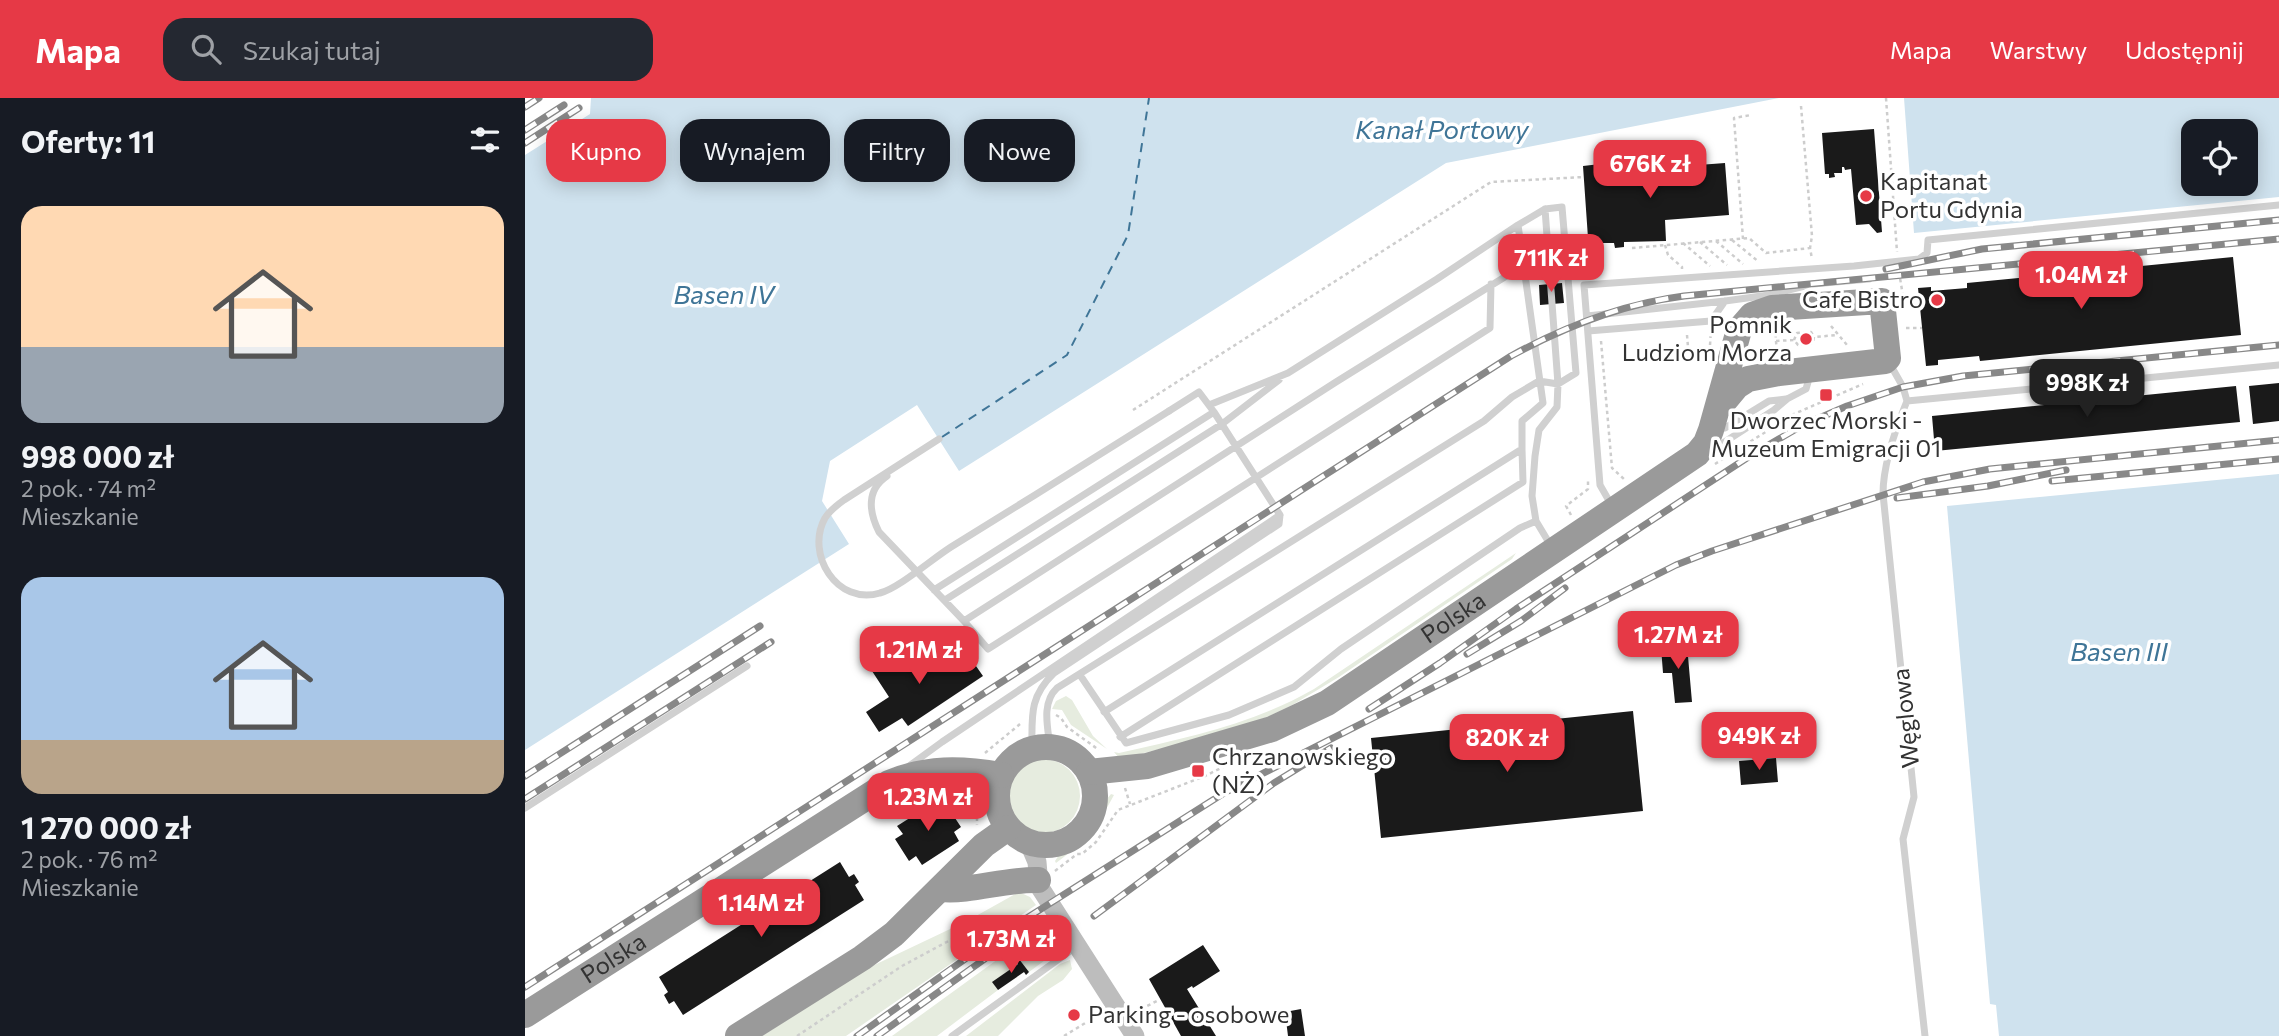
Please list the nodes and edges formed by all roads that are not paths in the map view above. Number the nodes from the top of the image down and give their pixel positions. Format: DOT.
graph roads {
  1 [pos="2279,205"];
  2 [pos="1545,209"];
  3 [pos="1518,225"];
  4 [pos="1524,265"];
  5 [pos="1868,265"];
  6 [pos="1491,285"];
  7 [pos="1869,289"];
  8 [pos="1769,295"];
  9 [pos="1725,301"];
  10 [pos="1799,306"];
  11 [pos="1587,316"];
  12 [pos="1588,331"];
  13 [pos="1888,358"];
  14 [pos="2279,365"];
  15 [pos="1812,369"];
  16 [pos="1288,373"];
  17 [pos="1539,380"];
  18 [pos="1558,384"];
  19 [pos="1787,399"];
  20 [pos="1907,401"];
  21 [pos="1212,408"];
  22 [pos="1222,424"];
  23 [pos="1711,427"];
  24 [pos="1236,447"];
  25 [pos="1522,449"];
  26 [pos="1256,477"];
  27 [pos="1609,501"];
  28 [pos="1280,515"];
  29 [pos="1537,521"];
  30 [pos="1554,550"];
  31 [pos="934,590"];
  32 [pos="945,600"];
  33 [pos="964,621"];
  34 [pos="747,666"];
  35 [pos="1080,676"];
  36 [pos="1104,712"];
  37 [pos="1120,737"];
  38 [pos="1041,748"];
  39 [pos="1097,773"];
  40 [pos="1001,775"];
  41 [pos="877,791"];
  42 [pos="525,808"];
  43 [pos="1036,855"];
  44 [pos="940,889"];
  45 [pos="1077,946"];
  46 [pos="525,1015"];
  47 [pos="738,1036"];
  48 [pos="952,1036"];
  49 [pos="1135,1036"];
  50 [pos="1925,1036"];
  1 -- 5 [label="lane"];
  2 -- 3 [label="lane"];
  2 -- 18 [label="lane"];
  2 -- 18 [label="lane"];
  3 -- 4 [label="lane"];
  3 -- 16 [label="lane"];
  4 -- 6 [label="lane"];
  4 -- 17 [label="lane"];
  5 -- 7 [label="lane"];
  5 -- 11 [label="lane"];
  6 -- 24 [label="lane"];
  6 -- 26 [label="lane"];
  7 -- 8 [label="lane"];
  7 -- 10 [label="highway"];
  7 -- 13 [label="highway"];
  8 -- 9 [label="lane"];
  8 -- 10 [label="lane"];
  9 -- 11 [label="lane"];
  9 -- 12 [label="lane"];
  10 -- 23 [label="highway"];
  11 -- 12 [label="lane"];
  12 -- 27 [label="lane"];
  13 -- 15 [label="highway, Polska"];
  13 -- 20 [label="lane"];
  14 -- 20 [label="lane"];
  15 -- 19 [label="lane"];
  15 -- 23 [label="highway, Polska"];
  16 -- 21 [label="lane"];
  16 -- 22 [label="lane"];
  17 -- 18 [label="lane"];
  17 -- 25 [label="lane"];
  17 -- 35 [label="lane"];
  18 -- 29 [label="lane"];
  19 -- 23 [label="lane"];
  19 -- 23 [label="lane"];
  20 -- 50 [label="lane, Węglowa"];
  21 -- 22 [label="lane"];
  21 -- 31 [label="lane"];
  21 -- 31 [label="lane, bridge"];
  22 -- 24 [label="lane"];
  22 -- 32 [label="lane"];
  23 -- 27 [label="highway, Polska"];
  24 -- 26 [label="lane"];
  24 -- 33 [label="lane"];
  25 -- 36 [label="lane"];
  25 -- 37 [label="lane"];
  26 -- 28 [label="lane"];
  26 -- 33 [label="lane"];
  27 -- 30 [label="highway, Polska"];
  28 -- 38 [label="lane"];
  28 -- 41 [label="lane"];
  29 -- 30 [label="lane"];
  29 -- 37 [label="lane"];
  30 -- 39 [label="highway, Polska"];
  31 -- 32 [label="lane"];
  32 -- 33 [label="lane"];
  34 -- 42 [label="lane"];
  35 -- 36 [label="lane"];
  35 -- 38 [label="lane"];
  36 -- 37 [label="lane"];
  38 -- 39 [label="highway"];
  38 -- 40 [label="highway"];
  39 -- 43 [label="highway"];
  40 -- 41 [label="highway, Polska"];
  40 -- 43 [label="highway"];
  41 -- 46 [label="highway, Polska"];
  43 -- 44 [label="highway"];
  43 -- 44 [label="highway"];
  43 -- 45 [label="street"];
  44 -- 47 [label="highway"];
  45 -- 48 [label="lane"];
  45 -- 49 [label="street"];
}
